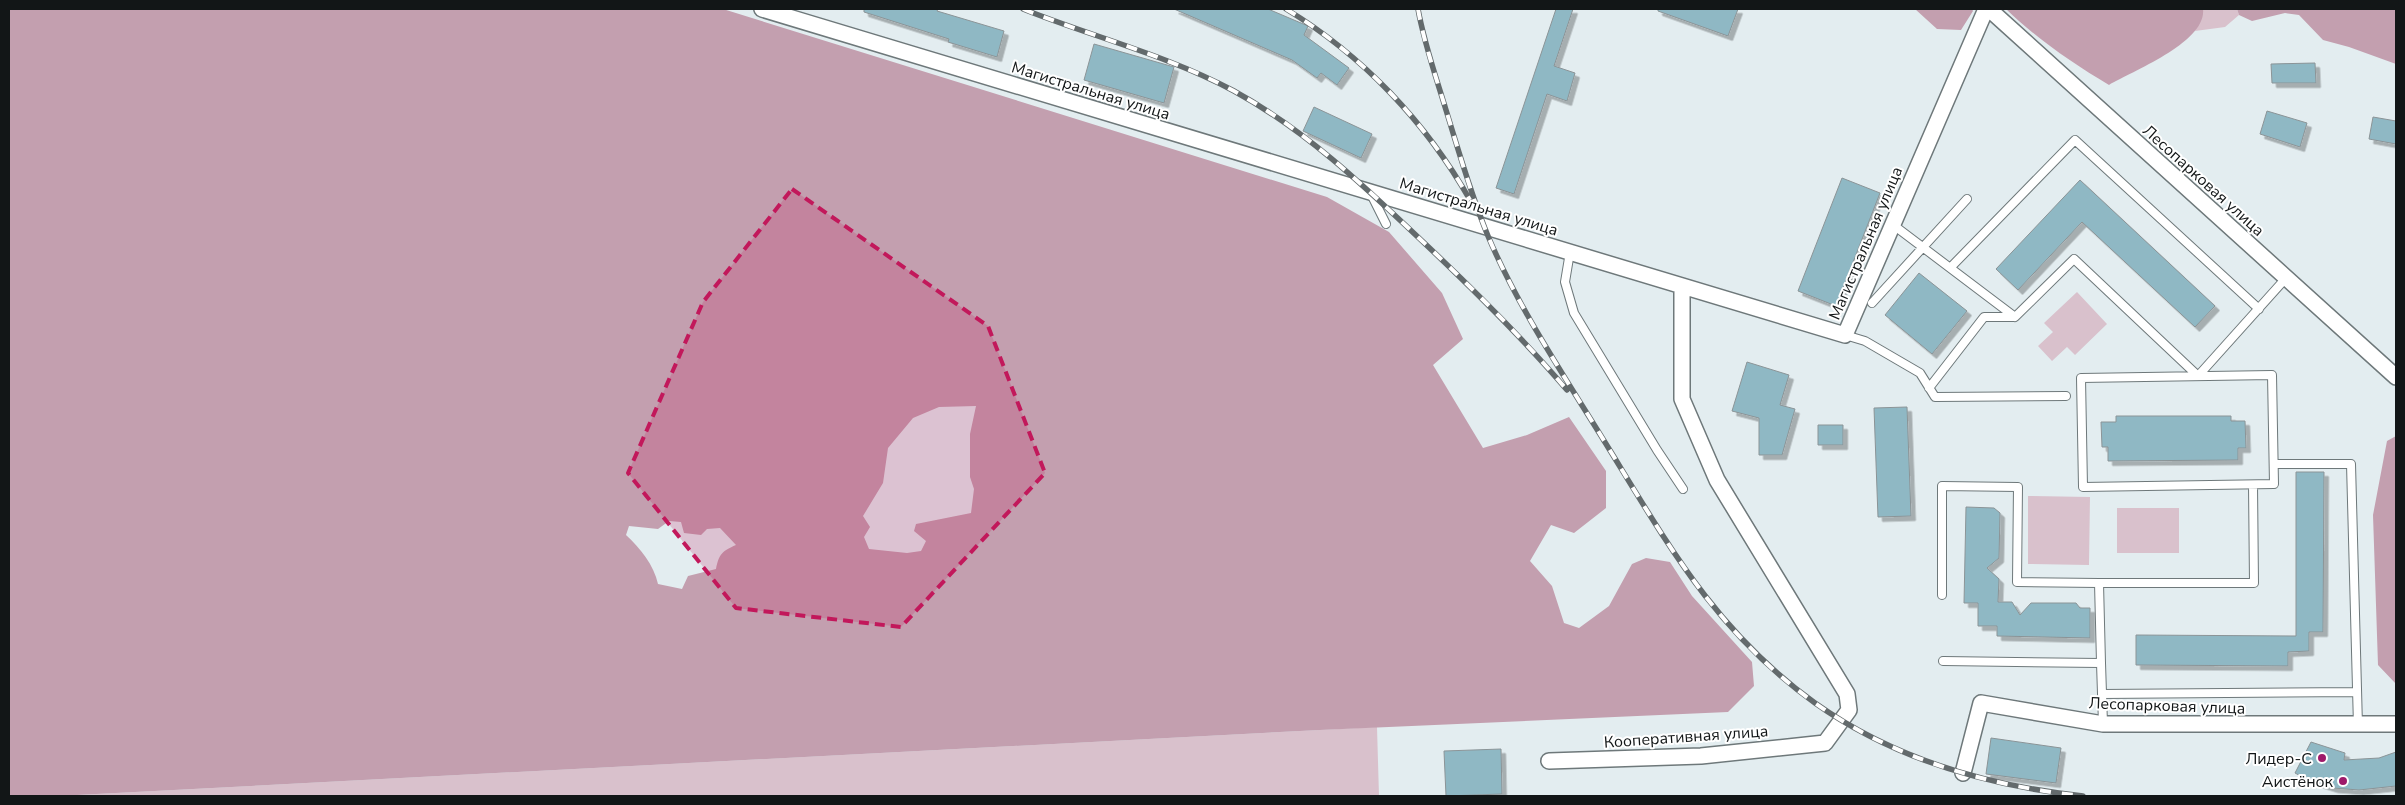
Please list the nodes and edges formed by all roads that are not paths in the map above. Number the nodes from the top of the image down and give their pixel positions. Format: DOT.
graph roads {
  1 [pos="762,9"];
  2 [pos="1987,9"];
  3 [pos="1370,192"];
  4 [pos="1967,199"];
  5 [pos="1386,224"];
  6 [pos="1892,224"];
  7 [pos="1922,246"];
  8 [pos="1570,252"];
  9 [pos="1950,268"];
  10 [pos="2286,278"];
  11 [pos="1682,286"];
  12 [pos="1872,303"];
  13 [pos="2258,309"];
  14 [pos="2015,317"];
  15 [pos="1845,335"];
  16 [pos="2198,376"];
  17 [pos="2396,377"];
  18 [pos="1929,388"];
  19 [pos="2066,396"];
  20 [pos="2274,464"];
  21 [pos="2253,485"];
  22 [pos="1683,489"];
  23 [pos="2099,583"];
  24 [pos="1942,594"];
  25 [pos="1942,662"];
  26 [pos="2101,663"];
  27 [pos="2357,692"];
  28 [pos="2102,694"];
  29 [pos="2103,724"];
  30 [pos="2396,724"];
  31 [pos="2358,726"];
  32 [pos="1549,761"];
  33 [pos="1963,774"];
  1 -- 3 [label="street, Магистральная улица"];
  2 -- 6 [label="street, Магистральная улица"];
  2 -- 10 [label="street, Лесопарковая улица"];
  3 -- 5 [label="lane"];
  3 -- 8 [label="street, Магистральная улица"];
  4 -- 7 [label="lane"];
  6 -- 7 [label="lane"];
  6 -- 15 [label="street, Магистральная улица"];
  7 -- 9 [label="lane"];
  7 -- 12 [label="lane"];
  8 -- 11 [label="street, Магистральная улица"];
  8 -- 22 [label="lane"];
  9 -- 13 [label="lane"];
  9 -- 14 [label="lane"];
  10 -- 13 [label="lane"];
  10 -- 17 [label="street, Лесопарковая улица"];
  11 -- 15 [label="street, Магистральная улица"];
  11 -- 32 [label="street, Кооперативная улица"];
  13 -- 16 [label="lane"];
  14 -- 16 [label="lane"];
  14 -- 18 [label="lane"];
  15 -- 18 [label="lane"];
  16 -- 20 [label="lane"];
  16 -- 21 [label="lane"];
  18 -- 19 [label="lane"];
  20 -- 21 [label="lane"];
  20 -- 27 [label="lane"];
  21 -- 23 [label="lane"];
  23 -- 24 [label="lane"];
  23 -- 26 [label="lane"];
  25 -- 26 [label="lane"];
  26 -- 28 [label="lane"];
  27 -- 28 [label="lane"];
  27 -- 31 [label="lane"];
  28 -- 29 [label="lane"];
  29 -- 31 [label="street, Лесопарковая улица"];
  29 -- 33 [label="street, Лесопарковая улица"];
  30 -- 31 [label="street, Лесопарковая улица"];
}
